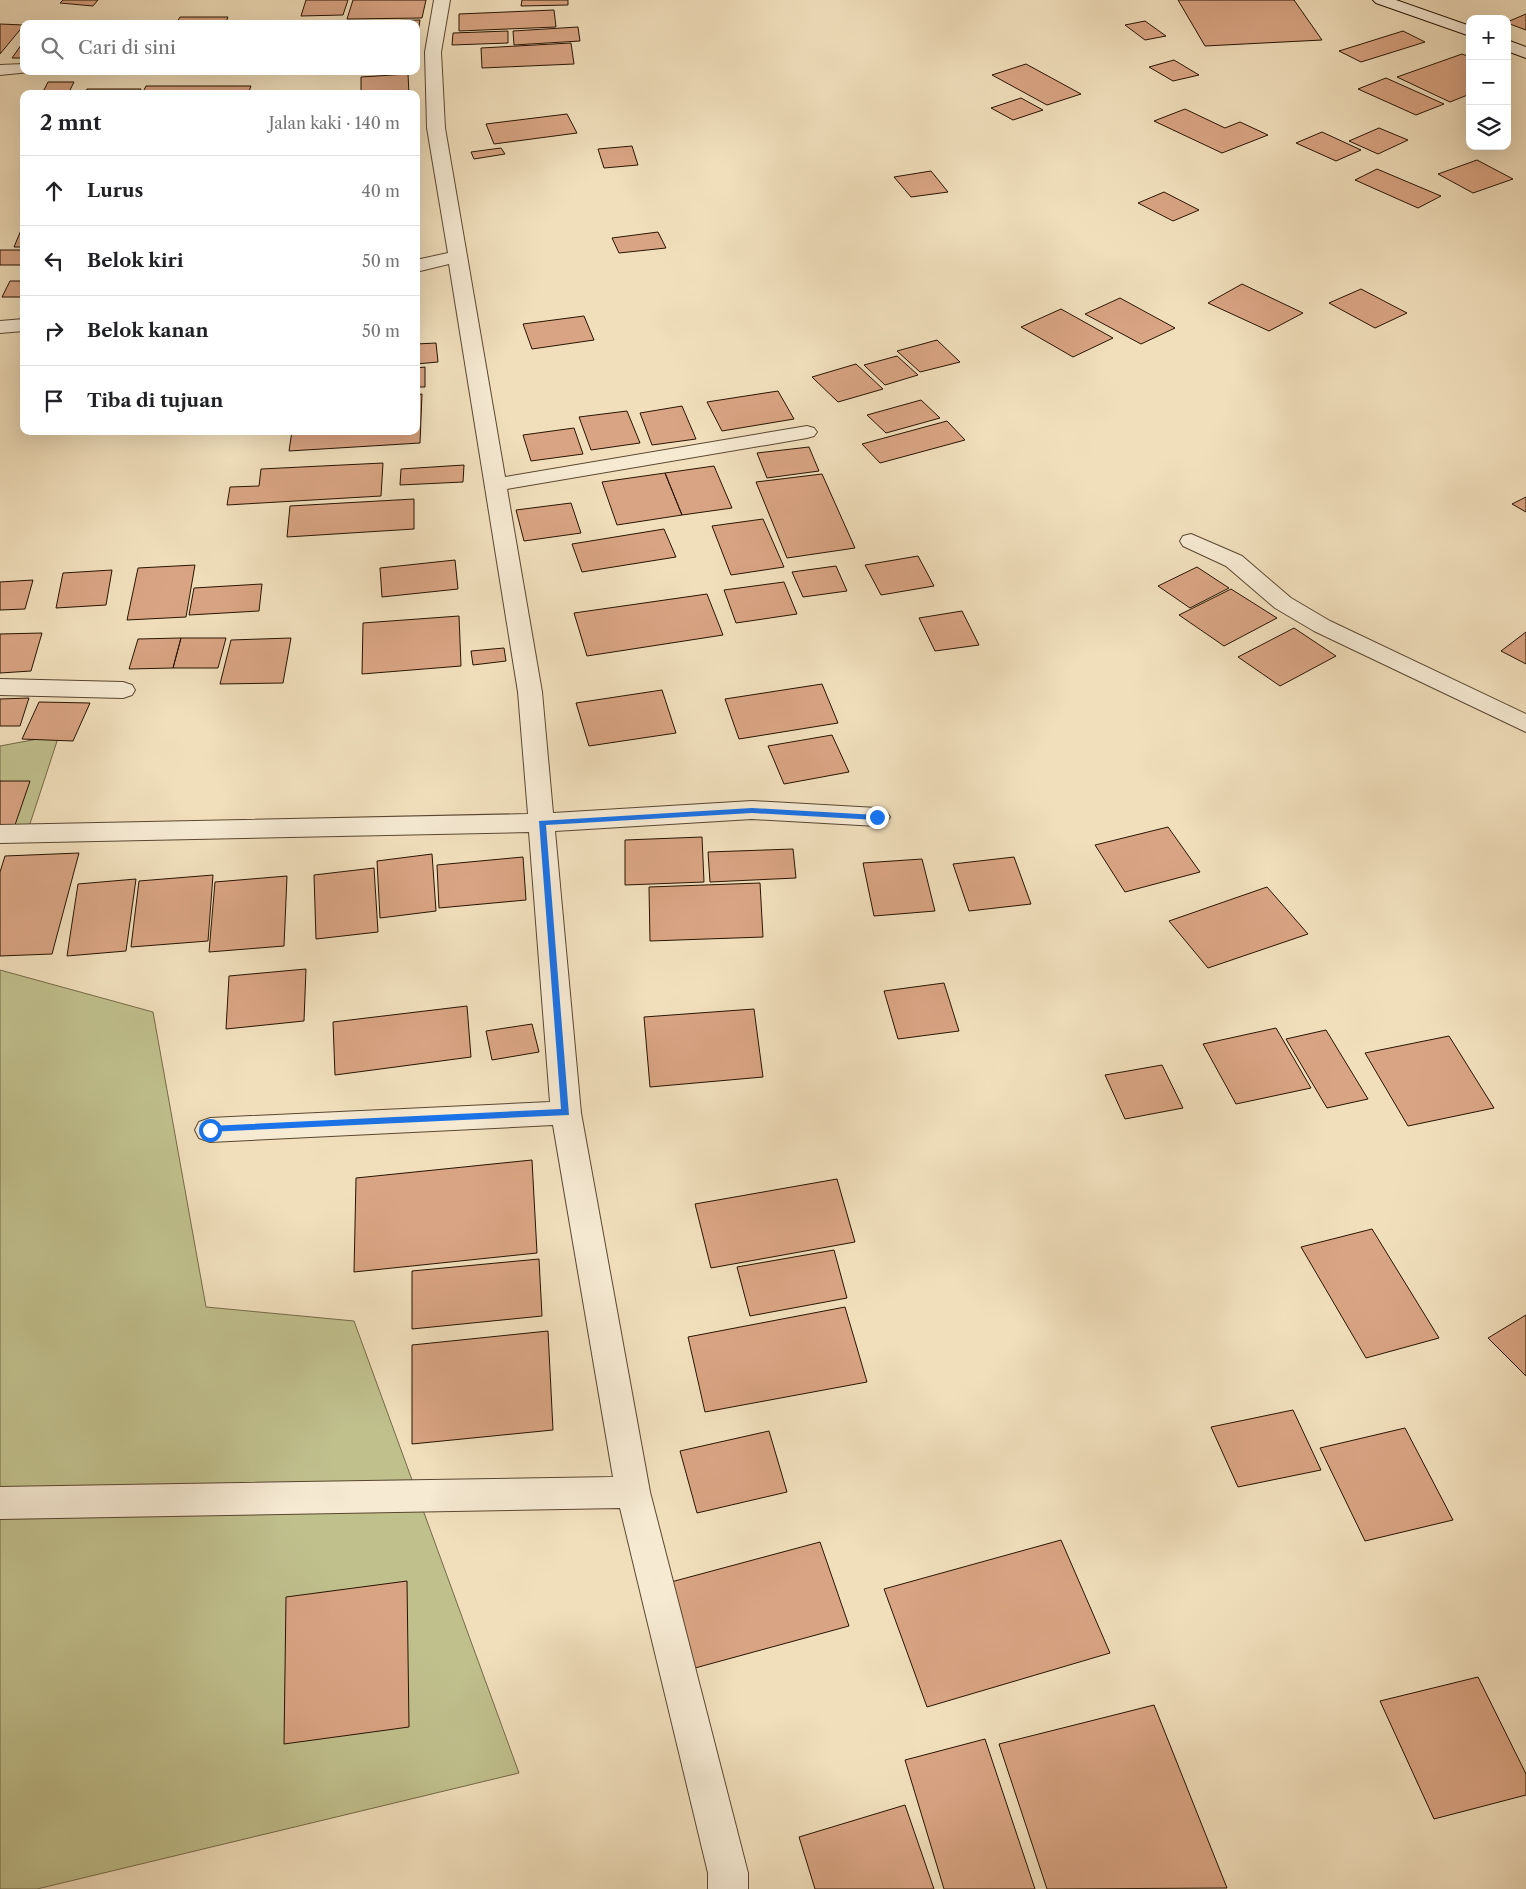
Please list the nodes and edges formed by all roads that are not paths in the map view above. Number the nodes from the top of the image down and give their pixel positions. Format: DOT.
graph roads {
  1 [pos="442,0"];
  2 [pos="1381,0"];
  3 [pos="1466,30"];
  4 [pos="1511,47"];
  5 [pos="424,52"];
  6 [pos="1526,53"];
  7 [pos="20,69"];
  8 [pos="0,70"];
  9 [pos="456,257"];
  10 [pos="420,265"];
  11 [pos="20,325"];
  12 [pos="0,327"];
  13 [pos="807,432"];
  14 [pos="495,485"];
  15 [pos="1191,541"];
  16 [pos="0,687"];
  17 [pos="123,690"];
  18 [pos="1526,724"];
  19 [pos="877,817"];
  20 [pos="542,823"];
  21 [pos="0,834"];
  22 [pos="566,1112"];
  23 [pos="210,1130"];
  24 [pos="633,1492"];
  25 [pos="0,1503"];
  26 [pos="728,1889"];
  1 -- 5 [label="street"];
  2 -- 3 [label="street"];
  4 -- 6 [label="street"];
  5 -- 9 [label="street"];
  7 -- 8 [label="street"];
  9 -- 10 [label="street"];
  9 -- 14 [label="street"];
  11 -- 12 [label="street"];
  13 -- 14 [label="street"];
  14 -- 20 [label="street"];
  15 -- 18 [label="street"];
  16 -- 17 [label="street"];
  19 -- 20 [label="street"];
  20 -- 21 [label="street"];
  20 -- 22 [label="street"];
  22 -- 23 [label="street"];
  22 -- 24 [label="street"];
  24 -- 25 [label="street"];
  24 -- 26 [label="street"];
}
